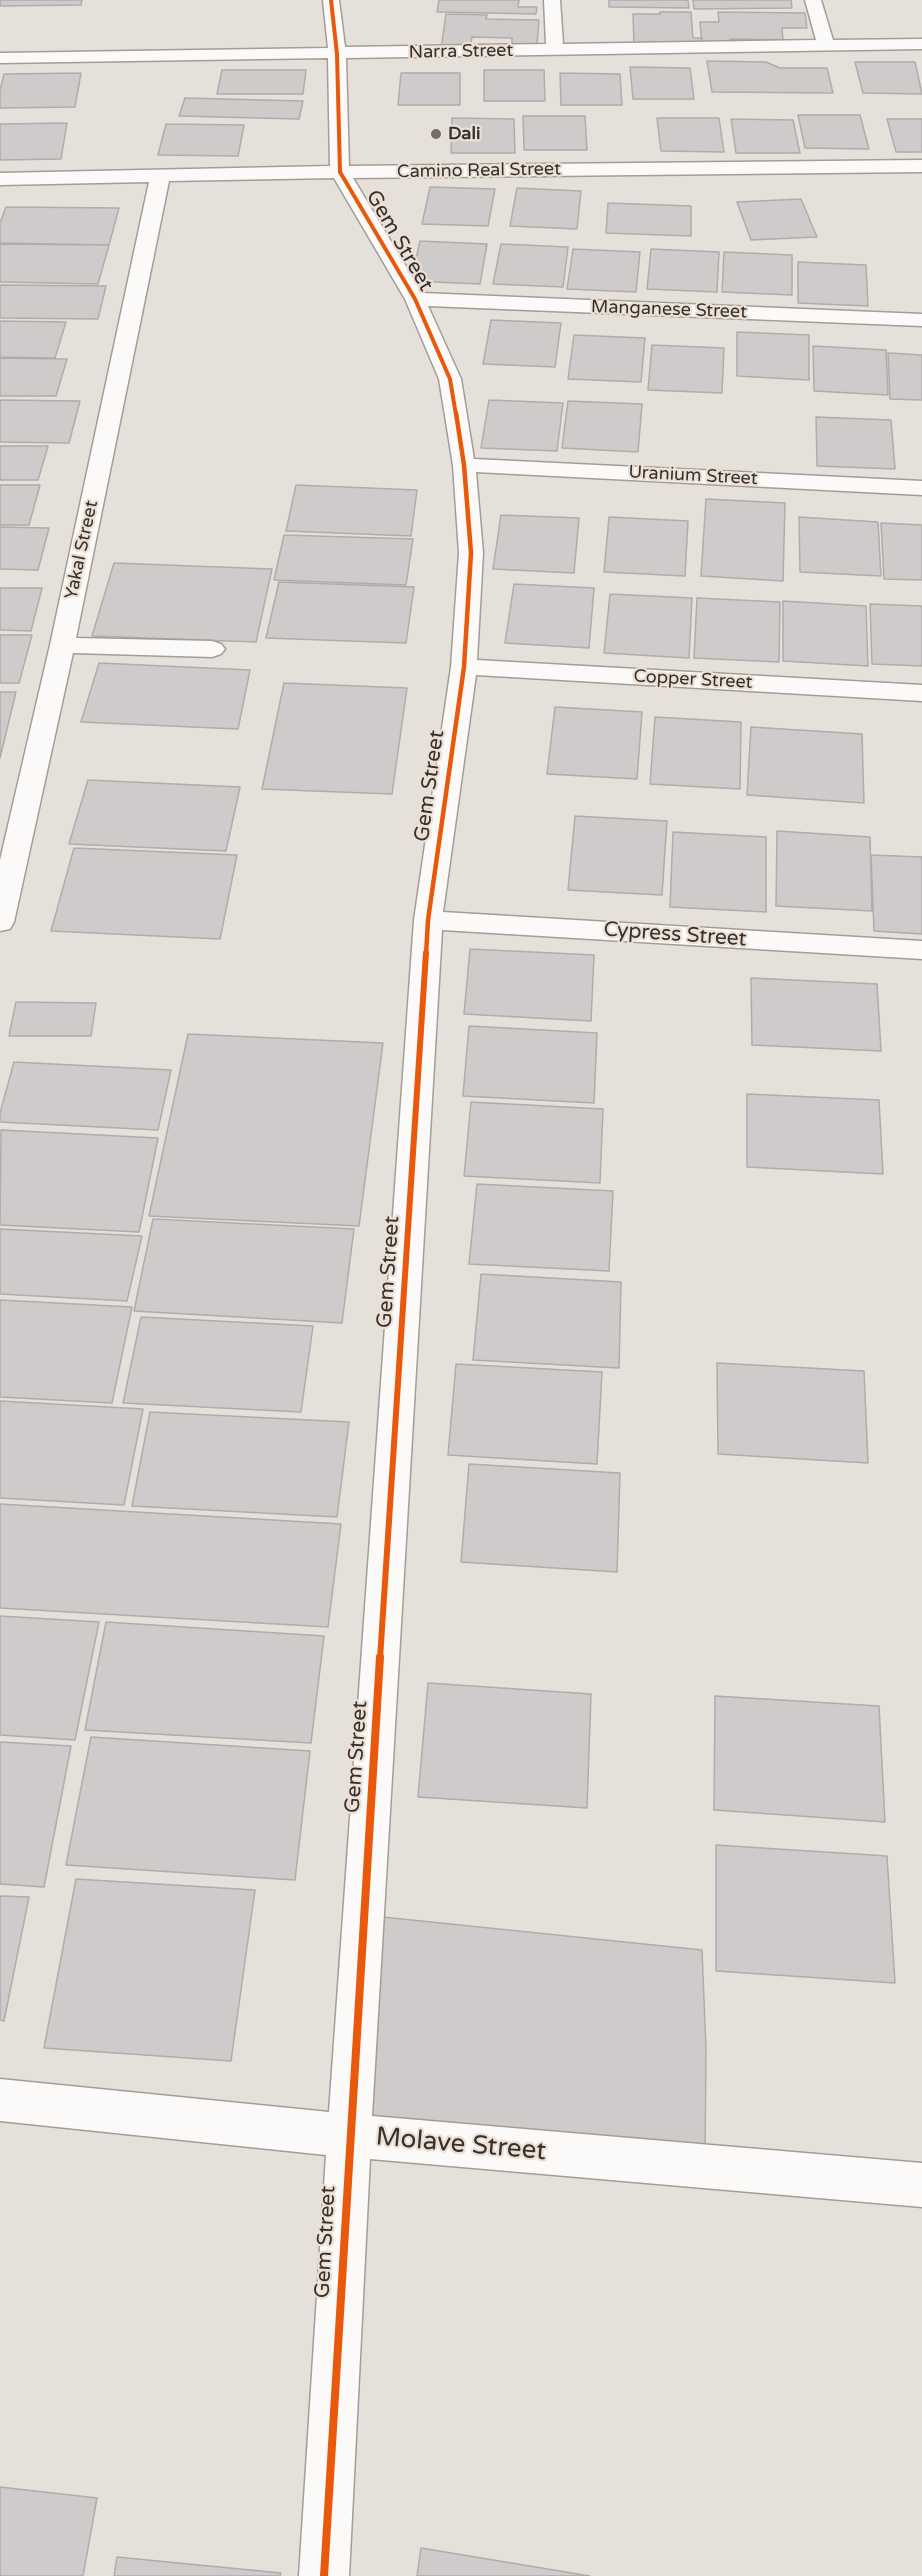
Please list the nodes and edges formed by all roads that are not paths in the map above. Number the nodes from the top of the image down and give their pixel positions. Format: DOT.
graph roads {
  1 [pos="331,0"];
  2 [pos="552,0"];
  3 [pos="813,0"];
  4 [pos="922,44"];
  5 [pos="826,46"];
  6 [pos="555,51"];
  7 [pos="338,54"];
  8 [pos="0,58"];
  9 [pos="922,166"];
  10 [pos="340,172"];
  11 [pos="160,177"];
  12 [pos="0,179"];
  13 [pos="415,299"];
  14 [pos="922,320"];
  15 [pos="464,465"];
  16 [pos="922,488"];
  17 [pos="62,645"];
  18 [pos="212,649"];
  19 [pos="464,667"];
  20 [pos="922,693"];
  21 [pos="428,920"];
  22 [pos="0,922"];
  23 [pos="922,950"];
  24 [pos="0,2100"];
  25 [pos="349,2136"];
  26 [pos="922,2185"];
  27 [pos="324,2576"];
  1 -- 7 [label="street, Gem Street"];
  2 -- 6 [label="street"];
  3 -- 5 [label="street"];
  4 -- 5 [label="street, Narra Street"];
  5 -- 6 [label="street, Narra Street"];
  6 -- 7 [label="street, Narra Street"];
  7 -- 8 [label="street, Narra Street"];
  7 -- 10 [label="street, Gem Street"];
  9 -- 10 [label="street, Camino Real Street"];
  10 -- 11 [label="street, Camino Real Street"];
  10 -- 13 [label="street, Gem Street"];
  11 -- 12 [label="street, Camino Real Street"];
  11 -- 17 [label="street, Yakal Street"];
  13 -- 14 [label="street, Manganese Street"];
  13 -- 15 [label="street, Gem Street"];
  15 -- 16 [label="street, Uranium Street"];
  15 -- 19 [label="street, Gem Street"];
  17 -- 18 [label="street"];
  17 -- 22 [label="street, Yakal Street"];
  19 -- 20 [label="street, Copper Street"];
  19 -- 21 [label="street, Gem Street"];
  21 -- 23 [label="street, Cypress Street"];
  21 -- 25 [label="street, Gem Street"];
  24 -- 25 [label="street, Molave Street"];
  25 -- 26 [label="street, Molave Street"];
  25 -- 27 [label="street, Gem Street"];
}
